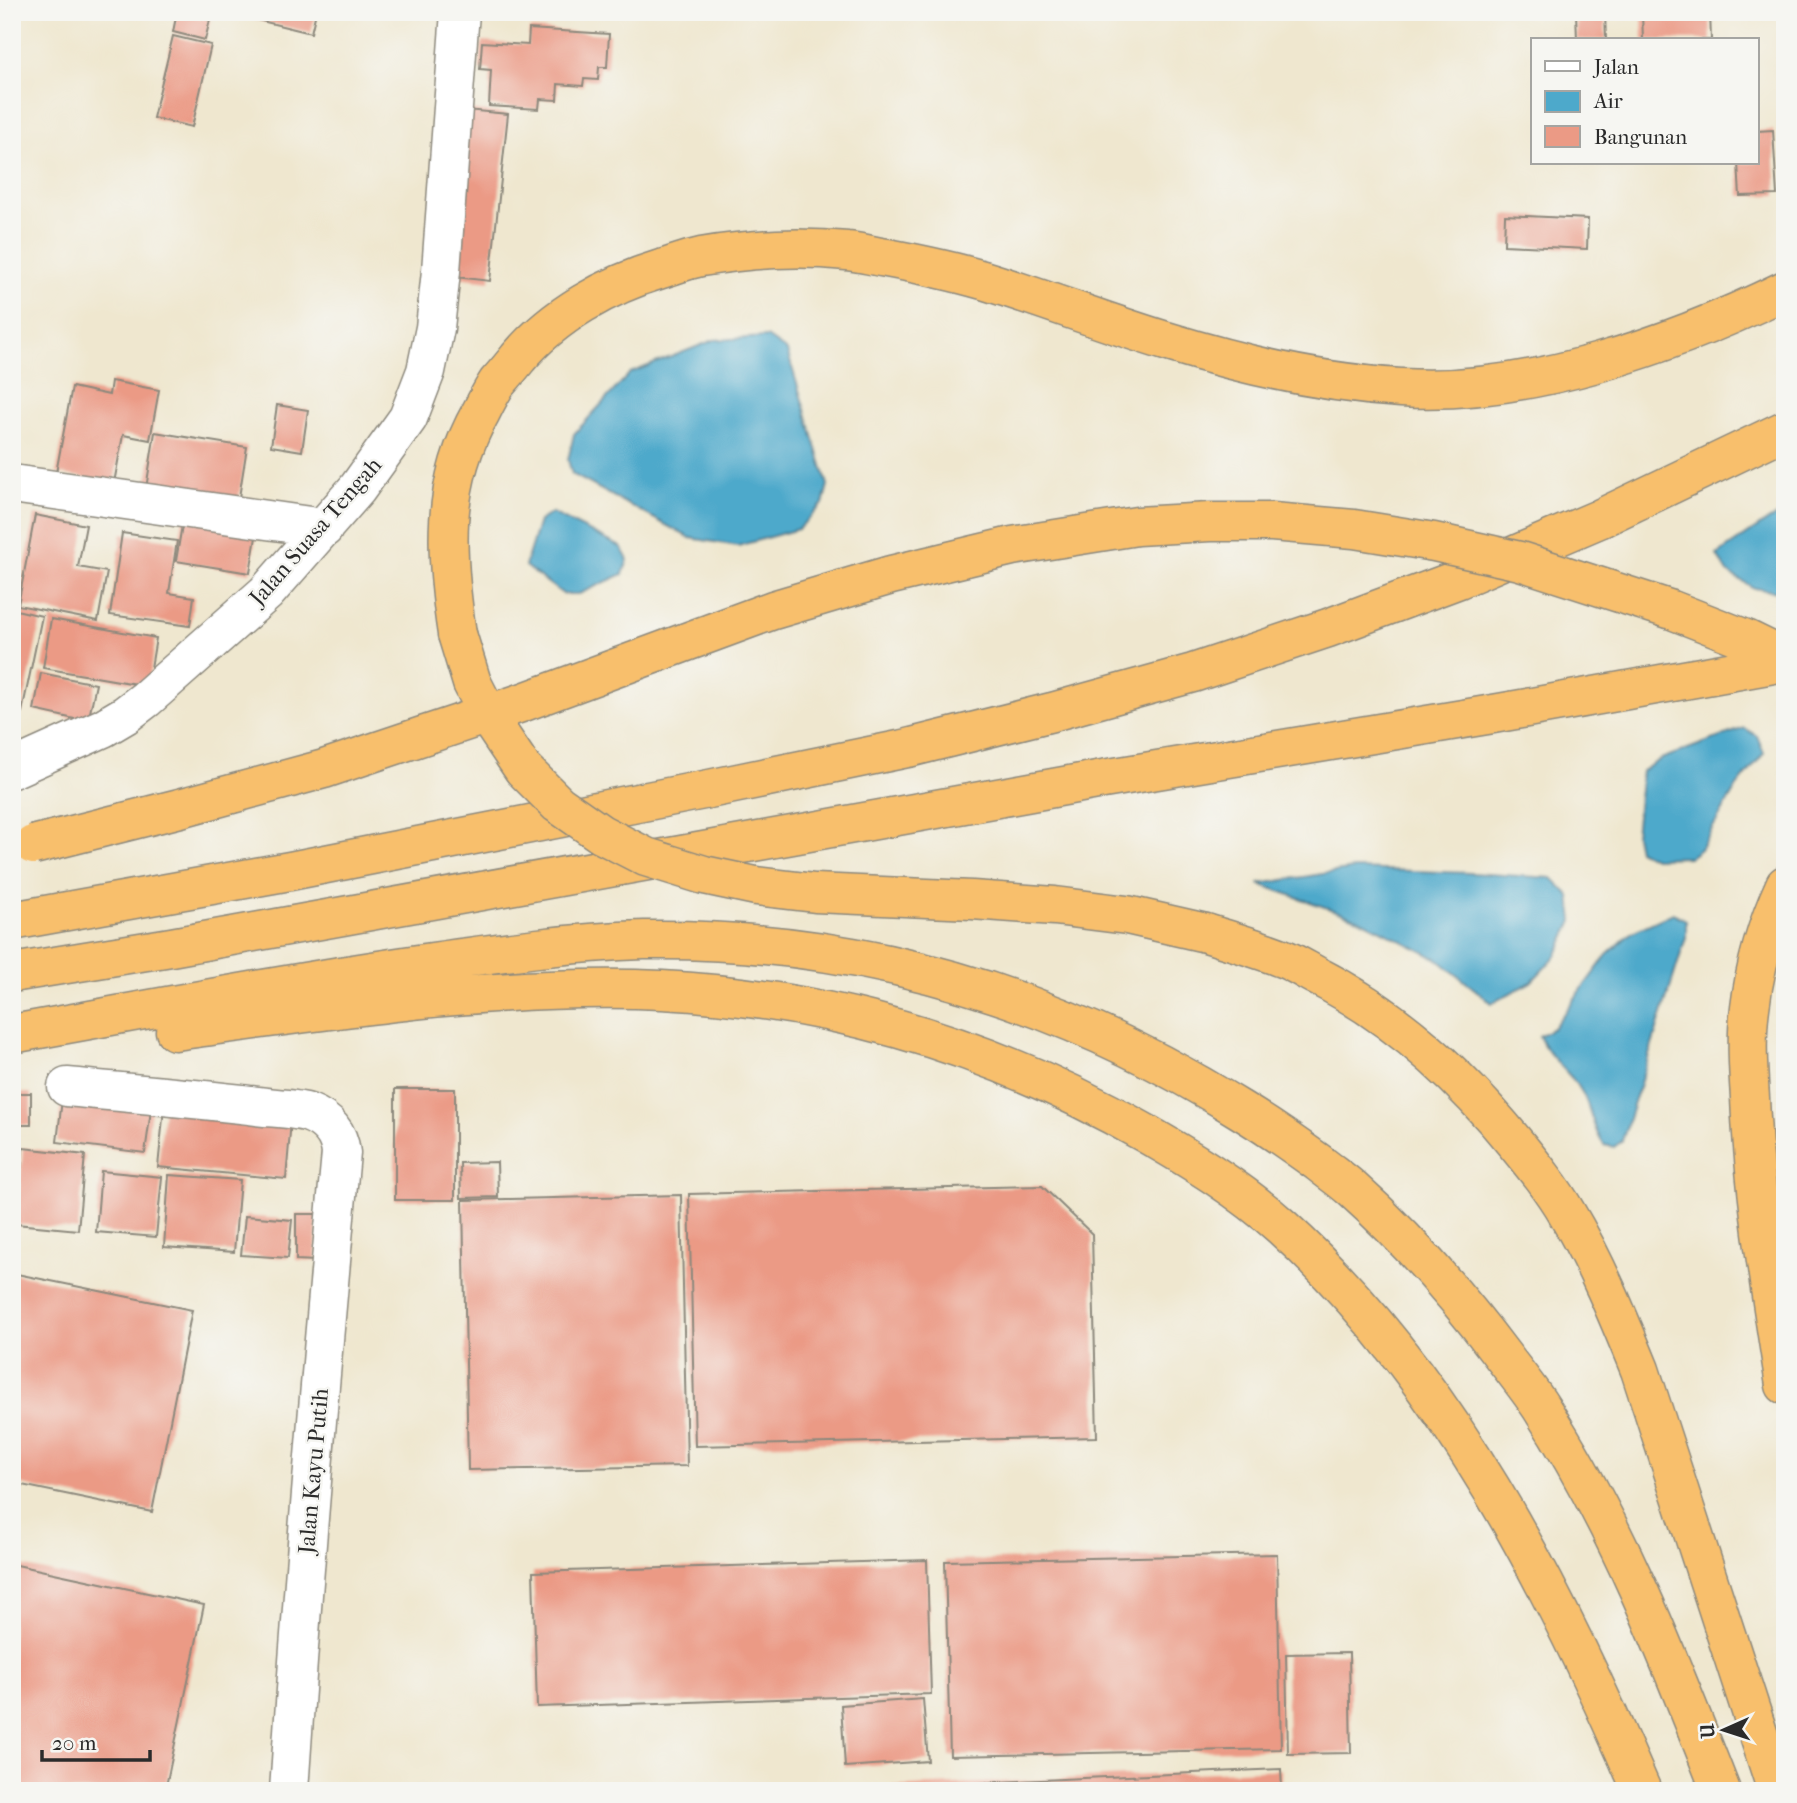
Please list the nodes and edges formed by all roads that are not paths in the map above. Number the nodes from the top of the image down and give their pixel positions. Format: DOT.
graph roads {
  1 [pos="460,12"];
  2 [pos="1785,290"];
  3 [pos="1785,430"];
  4 [pos="12,484"];
  5 [pos="324,528"];
  6 [pos="1785,660"];
  7 [pos="12,769"];
  8 [pos="22,847"];
  9 [pos="1785,885"];
  10 [pos="12,921"];
  11 [pos="12,973"];
  12 [pos="12,1034"];
  13 [pos="12,1053"];
  14 [pos="66,1087"];
  15 [pos="1785,1385"];
  16 [pos="289,1791"];
  17 [pos="1642,1791"];
  18 [pos="1721,1791"];
  19 [pos="1777,1791"];
  1 -- 5 [label="street, Jalan Suasa Tengah"];
  2 -- 19 [label="highway, bridge"];
  3 -- 10 [label="highway"];
  4 -- 5 [label="street"];
  5 -- 7 [label="street, Jalan Suasa Tengah"];
  6 -- 8 [label="highway, bridge"];
  6 -- 11 [label="highway"];
  9 -- 15 [label="highway"];
  12 -- 18 [label="highway"];
  13 -- 17 [label="highway"];
  14 -- 16 [label="street, Jalan Kayu Putih"];
}
